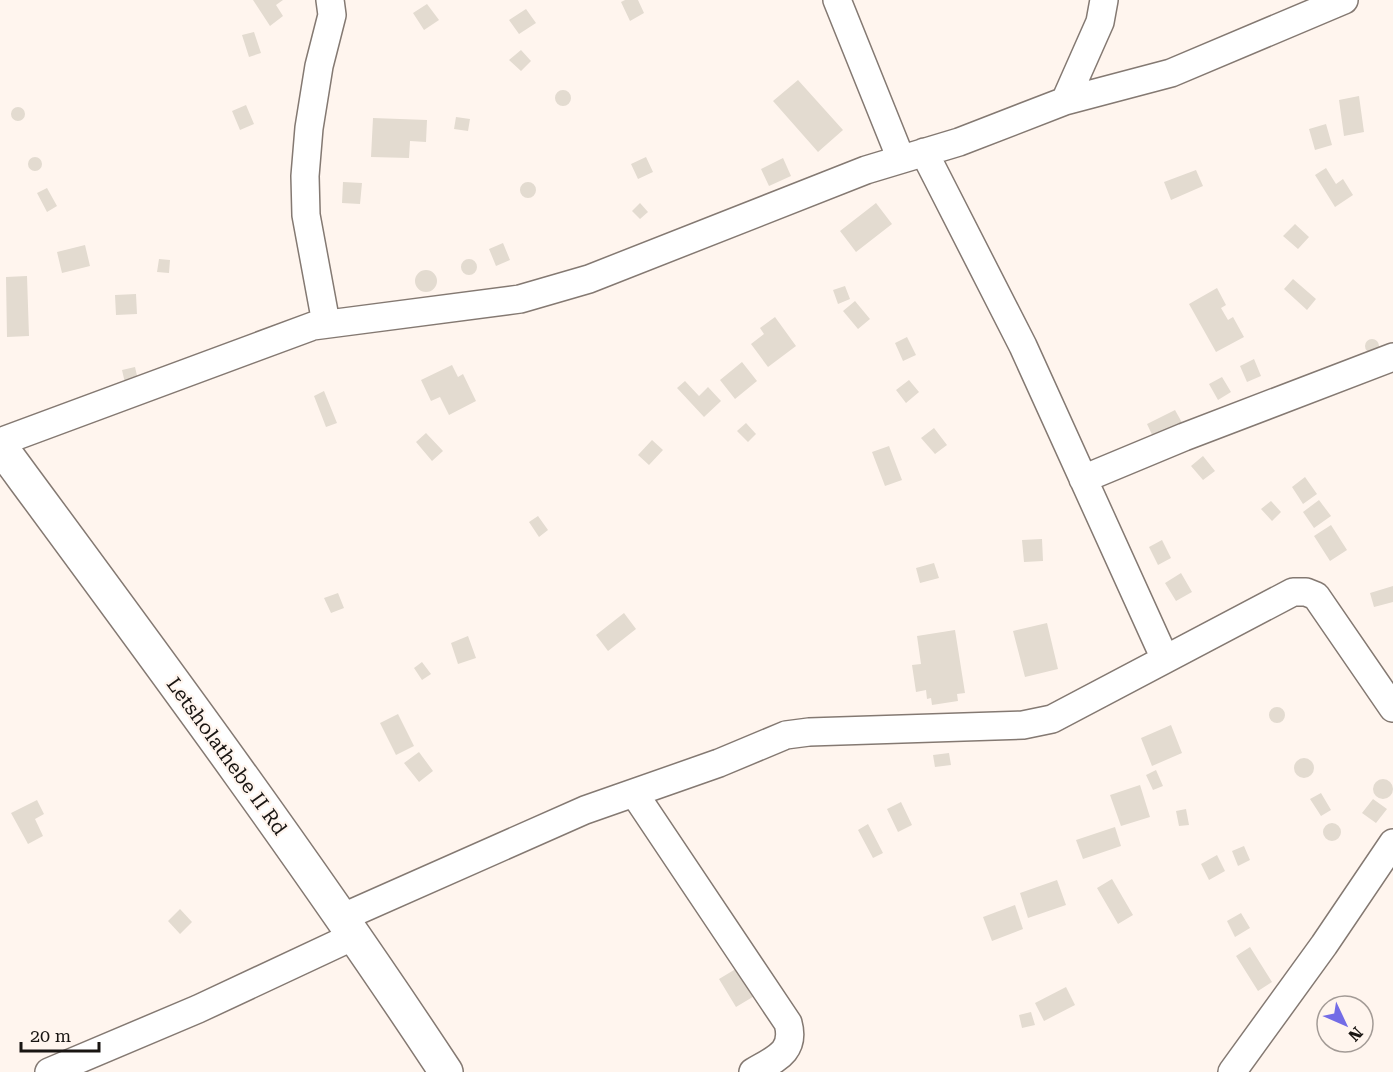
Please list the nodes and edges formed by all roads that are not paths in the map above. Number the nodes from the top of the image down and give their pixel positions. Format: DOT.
graph roads {
  1 [pos="330,0"];
  2 [pos="837,0"];
  3 [pos="1104,0"];
  4 [pos="1344,0"];
  5 [pos="1065,101"];
  6 [pos="912,156"];
  7 [pos="326,323"];
  8 [pos="1393,357"];
  9 [pos="0,444"];
  10 [pos="1083,479"];
  11 [pos="1165,659"];
  12 [pos="1393,708"];
  13 [pos="634,793"];
  14 [pos="1393,843"];
  15 [pos="348,927"];
  16 [pos="49,1072"];
  17 [pos="446,1072"];
  18 [pos="753,1072"];
  19 [pos="1232,1072"];
  1 -- 7 [label="street"];
  2 -- 6 [label="street"];
  3 -- 5 [label="street"];
  4 -- 5 [label="street"];
  5 -- 6 [label="street"];
  6 -- 7 [label="street"];
  6 -- 10 [label="street"];
  7 -- 9 [label="street"];
  8 -- 10 [label="street"];
  9 -- 15 [label="street, Letsholathebe II Rd"];
  10 -- 11 [label="street"];
  11 -- 12 [label="street"];
  11 -- 13 [label="street"];
  13 -- 15 [label="street"];
  13 -- 18 [label="street"];
  14 -- 19 [label="street"];
  15 -- 16 [label="street"];
  15 -- 17 [label="street, Letsholathebe II Rd"];
}
